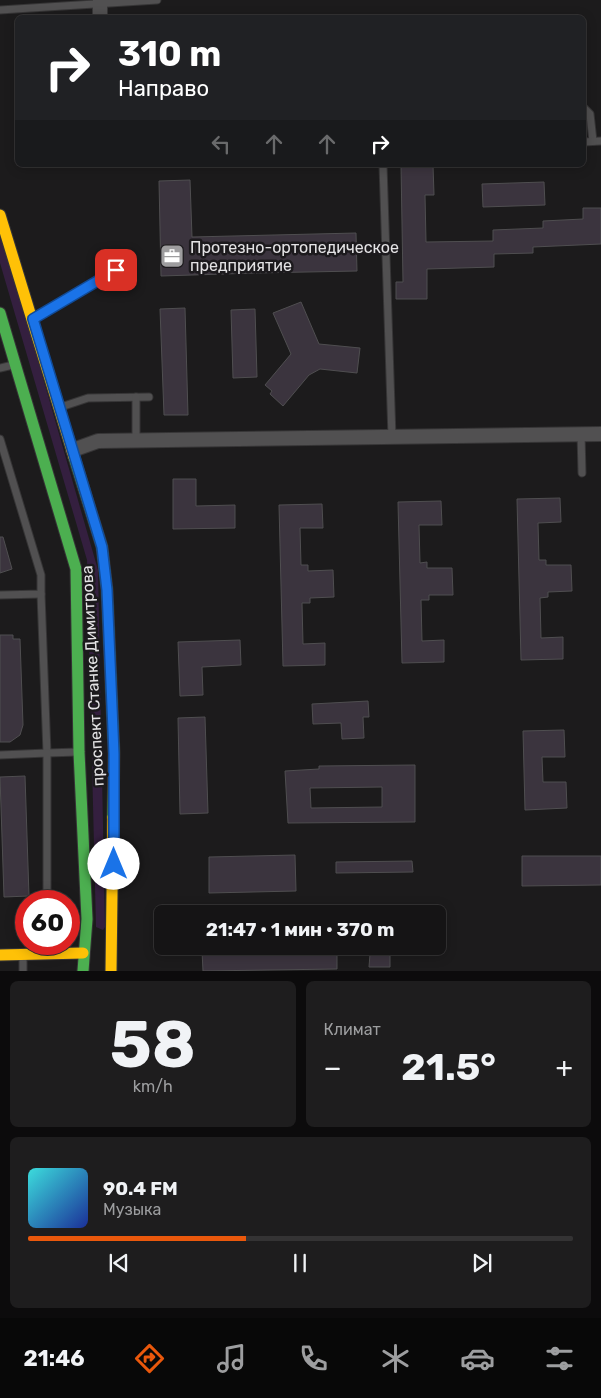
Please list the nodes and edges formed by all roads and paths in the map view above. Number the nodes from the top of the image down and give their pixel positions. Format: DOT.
graph roads {
  1 [pos="14,0"];
  2 [pos="140,0"];
  3 [pos="157,0"];
  4 [pos="100,1"];
  5 [pos="16,9"];
  6 [pos="0,10"];
  7 [pos="100,15"];
  8 [pos="586,110"];
  9 [pos="593,141"];
  10 [pos="601,141"];
  11 [pos="586,142"];
  12 [pos="383,167"];
  13 [pos="0,215"];
  14 [pos="116,270"];
  15 [pos="0,313"];
  16 [pos="33,319"];
  17 [pos="16,365"];
  18 [pos="0,368"];
  19 [pos="136,397"];
  20 [pos="149,397"];
  21 [pos="60,407"];
  22 [pos="581,434"];
  23 [pos="601,434"];
  24 [pos="392,437"];
  25 [pos="0,439"];
  26 [pos="136,440"];
  27 [pos="73,450"];
  28 [pos="582,473"];
  29 [pos="41,594"];
  30 [pos="0,595"];
  31 [pos="80,752"];
  32 [pos="47,753"];
  33 [pos="0,755"];
  34 [pos="47,890"];
  35 [pos="80,953"];
  36 [pos="97,953"];
  37 [pos="15,954"];
  38 [pos="0,955"];
  39 [pos="23,955"];
  40 [pos="23,970"];
  41 [pos="83,970"];
  42 [pos="111,970"];
  1 -- 5 [label="lane"];
  2 -- 3 [label="lane"];
  2 -- 4 [label="lane"];
  4 -- 5 [label="lane"];
  4 -- 7 [label="street"];
  5 -- 6 [label="lane"];
  8 -- 9 [label="lane"];
  9 -- 10 [label="lane"];
  9 -- 11 [label="lane"];
  12 -- 24 [label="lane"];
  13 -- 16 [label="main road, проспект Станке Димитрова"];
  14 -- 16 [label="lane"];
  15 -- 17 [label="main road, проспект Станке Димитрова"];
  16 -- 21 [label="main road, проспект Станке Димитрова"];
  17 -- 18 [label="lane"];
  17 -- 31 [label="main road, проспект Станке Димитрова"];
  19 -- 20 [label="lane"];
  19 -- 21 [label="lane"];
  19 -- 26 [label="lane"];
  21 -- 27 [label="main road, проспект Станке Димитрова"];
  22 -- 23 [label="street"];
  22 -- 24 [label="street"];
  22 -- 28 [label="lane"];
  24 -- 26 [label="street"];
  25 -- 29 [label="lane"];
  26 -- 27 [label="street"];
  27 -- 36 [label="main road, проспект Станке Димитрова"];
  29 -- 30 [label="lane"];
  29 -- 32 [label="lane"];
  31 -- 32 [label="lane"];
  31 -- 36 [label="main road, проспект Станке Димитрова"];
  32 -- 33 [label="lane"];
  32 -- 34 [label="lane"];
  35 -- 36 [label="main road"];
  36 -- 41 [label="main road, проспект Станке Димитрова"];
  36 -- 42 [label="main road, проспект Станке Димитрова"];
  37 -- 38 [label="main road"];
  39 -- 40 [label="lane"];
}
